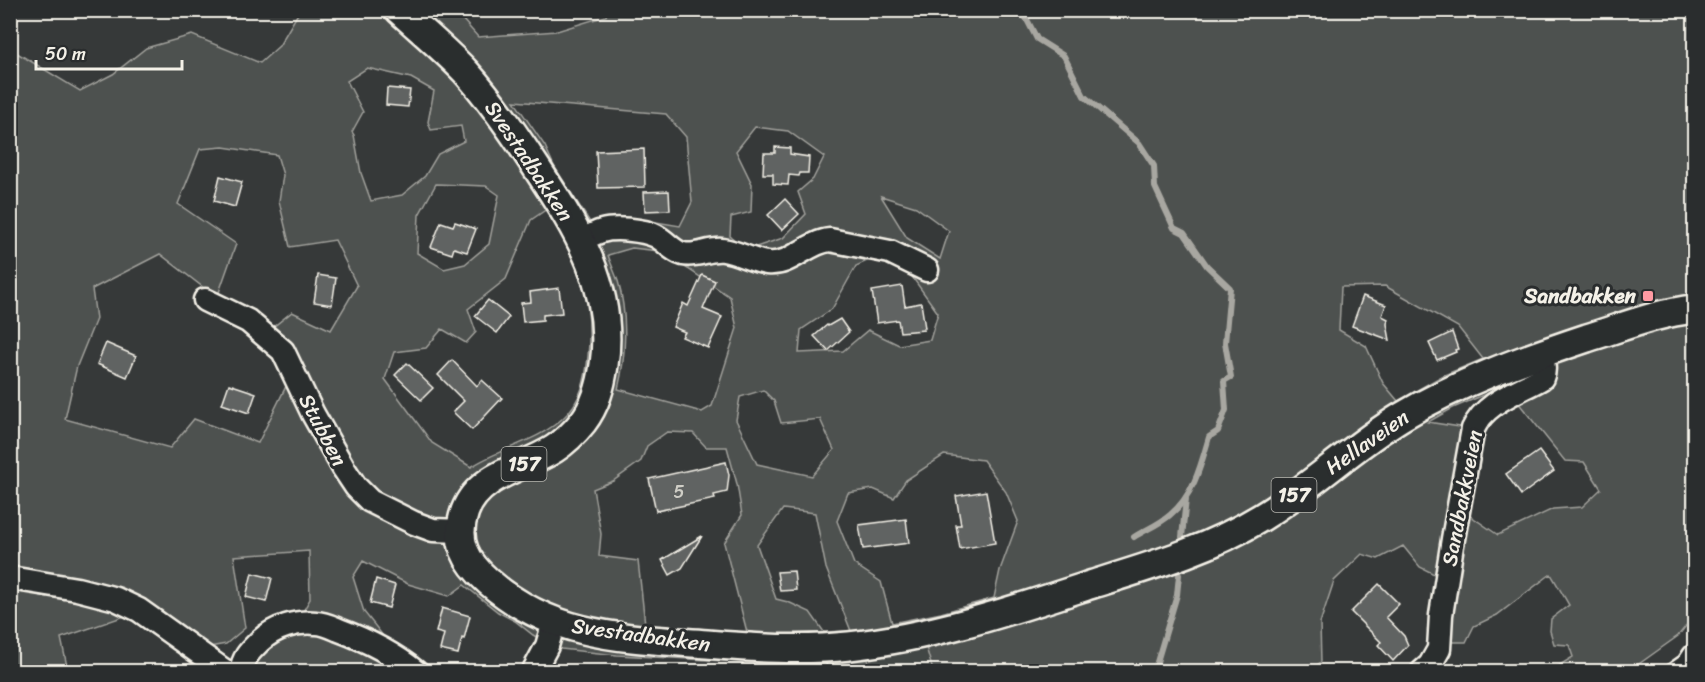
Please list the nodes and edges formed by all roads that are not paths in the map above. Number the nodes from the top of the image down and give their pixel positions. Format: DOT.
graph roads {
  1 [pos="399,10"];
  2 [pos="581,241"];
  3 [pos="927,270"];
  4 [pos="205,300"];
  5 [pos="1695,309"];
  6 [pos="1540,354"];
  7 [pos="460,531"];
  8 [pos="10,578"];
  9 [pos="554,622"];
  10 [pos="876,642"];
  11 [pos="1695,656"];
  12 [pos="226,672"];
  13 [pos="241,672"];
  14 [pos="416,672"];
  15 [pos="533,672"];
  16 [pos="1422,672"];
  17 [pos="1678,672"];
  1 -- 2 [label="main road, Svestadbakken / 157"];
  2 -- 3 [label="street"];
  2 -- 7 [label="main road, Svestadbakken / 157"];
  4 -- 7 [label="street, Stubben"];
  5 -- 6 [label="main road, Hellaveien / 157"];
  6 -- 10 [label="main road, Hellaveien / 157"];
  6 -- 16 [label="street, Sandbakkveien"];
  7 -- 9 [label="main road, Svestadbakken / 157"];
  8 -- 12 [label="street"];
  9 -- 10 [label="main road, Svestadbakken / 157"];
  9 -- 15 [label="street"];
  11 -- 17 [label="street"];
  13 -- 14 [label="street"];
}
